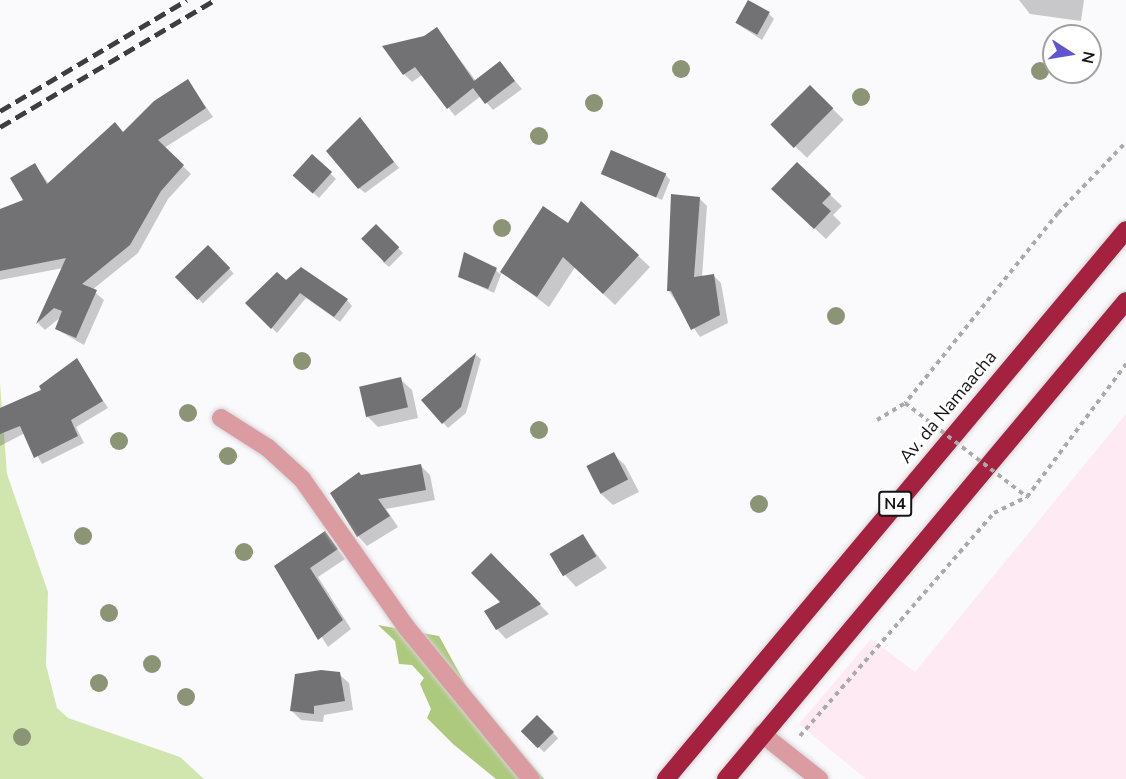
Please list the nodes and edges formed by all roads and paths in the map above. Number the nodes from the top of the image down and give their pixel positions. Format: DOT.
graph roads {
  1 [pos="1126,142"];
  2 [pos="1126,230"];
  3 [pos="1126,301"];
  4 [pos="1126,364"];
  5 [pos="905,403"];
  6 [pos="221,418"];
  7 [pos="877,420"];
  8 [pos="1027,497"];
  9 [pos="762,734"];
  10 [pos="786,753"];
  11 [pos="531,779"];
  12 [pos="666,779"];
  13 [pos="726,779"];
  14 [pos="819,779"];
  1 -- 5 [label="path, bridge"];
  2 -- 12 [label="highway, Av. da Namaacha / N4"];
  3 -- 9 [label="highway, N4"];
  4 -- 8 [label="path, bridge"];
  5 -- 7 [label="path"];
  5 -- 8 [label="path, bridge"];
  6 -- 11 [label="street"];
  8 -- 10 [label="path"];
  9 -- 10 [label="street"];
  9 -- 13 [label="highway, N4"];
  10 -- 14 [label="street"];
}
